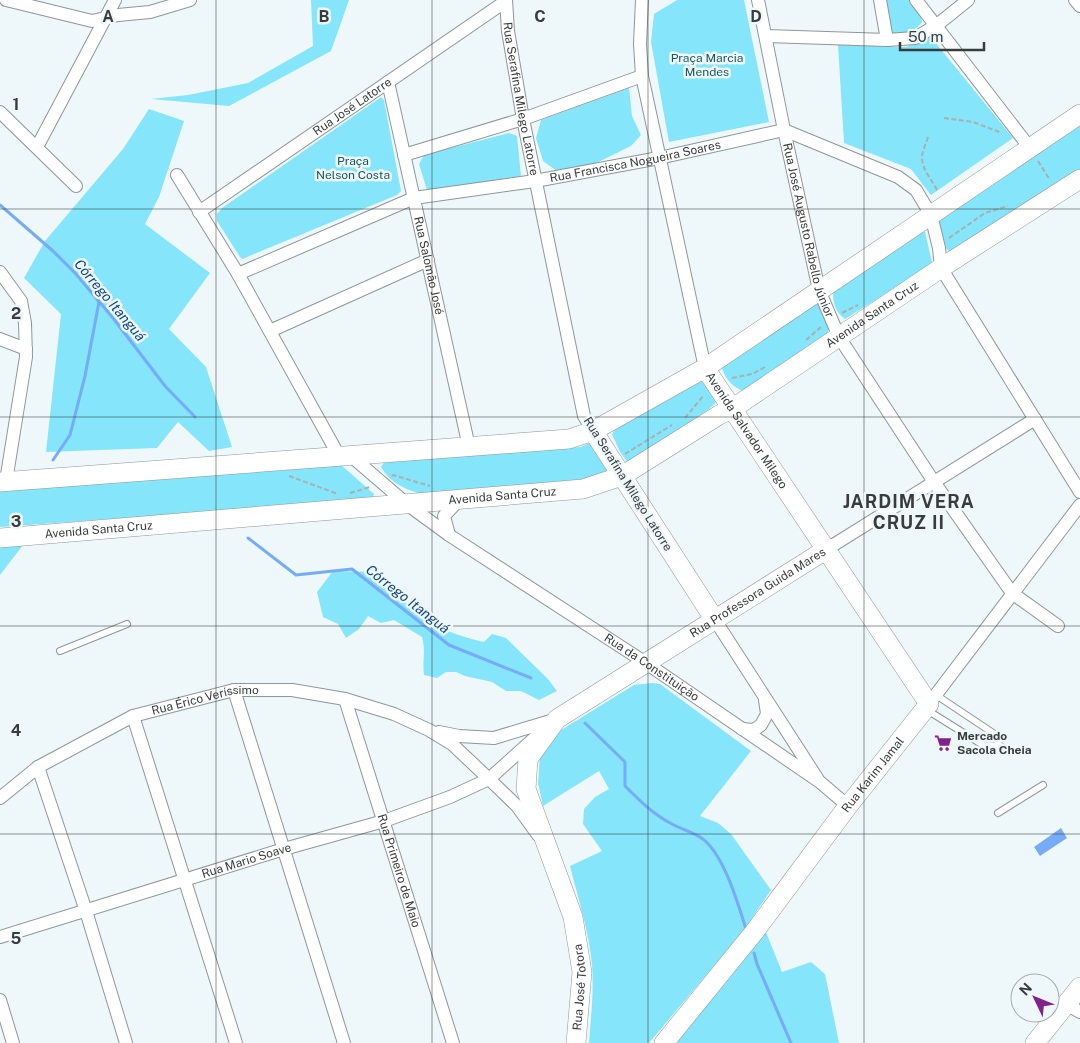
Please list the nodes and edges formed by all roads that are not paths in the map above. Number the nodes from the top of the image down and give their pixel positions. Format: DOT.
graph roads {
  1 [pos="6,0"];
  2 [pos="115,0"];
  3 [pos="190,0"];
  4 [pos="506,0"];
  5 [pos="642,0"];
  6 [pos="758,0"];
  7 [pos="880,0"];
  8 [pos="916,0"];
  9 [pos="968,0"];
  10 [pos="1075,0"];
  11 [pos="1080,6"];
  12 [pos="105,18"];
  13 [pos="937,25"];
  14 [pos="766,36"];
  15 [pos="887,40"];
  16 [pos="642,76"];
  17 [pos="388,82"];
  18 [pos="0,112"];
  19 [pos="1080,114"];
  20 [pos="523,119"];
  21 [pos="784,130"];
  22 [pos="1025,142"];
  23 [pos="37,146"];
  24 [pos="404,155"];
  25 [pos="659,158"];
  26 [pos="177,176"];
  27 [pos="1080,179"];
  28 [pos="535,181"];
  29 [pos="76,186"];
  30 [pos="414,198"];
  31 [pos="937,211"];
  32 [pos="199,212"];
  33 [pos="428,260"];
  34 [pos="941,268"];
  35 [pos="0,272"];
  36 [pos="238,274"];
  37 [pos="819,290"];
  38 [pos="270,331"];
  39 [pos="839,336"];
  40 [pos="0,339"];
  41 [pos="26,349"];
  42 [pos="705,368"];
  43 [pos="732,409"];
  44 [pos="1035,419"];
  45 [pos="593,431"];
  46 [pos="469,447"];
  47 [pos="345,456"];
  48 [pos="622,476"];
  49 [pos="3,481"];
  50 [pos="934,482"];
  51 [pos="1080,492"];
  52 [pos="458,501"];
  53 [pos="408,505"];
  54 [pos="1080,505"];
  55 [pos="449,535"];
  56 [pos="0,538"];
  57 [pos="827,550"];
  58 [pos="1012,593"];
  59 [pos="715,620"];
  60 [pos="126,624"];
  61 [pos="1058,626"];
  62 [pos="60,651"];
  63 [pos="646,663"];
  64 [pos="234,690"];
  65 [pos="765,697"];
  66 [pos="346,700"];
  67 [pos="930,703"];
  68 [pos="133,716"];
  69 [pos="556,719"];
  70 [pos="742,729"];
  71 [pos="429,730"];
  72 [pos="38,767"];
  73 [pos="489,779"];
  74 [pos="820,782"];
  75 [pos="1042,785"];
  76 [pos="0,798"];
  77 [pos="848,806"];
  78 [pos="998,813"];
  79 [pos="384,820"];
  80 [pos="546,845"];
  81 [pos="284,849"];
  82 [pos="186,880"];
  83 [pos="86,911"];
  84 [pos="0,937"];
  85 [pos="1080,987"];
  86 [pos="0,1000"];
  87 [pos="1073,1008"];
  88 [pos="13,1043"];
  89 [pos="126,1043"];
  90 [pos="236,1043"];
  91 [pos="344,1043"];
  92 [pos="453,1043"];
  93 [pos="576,1043"];
  94 [pos="664,1043"];
  95 [pos="1035,1043"];
  1 -- 12 [label="street"];
  2 -- 12 [label="street"];
  3 -- 12 [label="street"];
  4 -- 17 [label="street, Rua José Latorre"];
  4 -- 20 [label="street, Rua Serafina Milego Latorre"];
  5 -- 16 [label="street, Avenida Salvador Milego"];
  6 -- 14 [label="street, Rua José Augusto Rabello Júnior"];
  7 -- 15 [label="street"];
  8 -- 13 [label="street"];
  9 -- 13 [label="street"];
  10 -- 11 [label="street"];
  12 -- 23 [label="street"];
  13 -- 15 [label="street"];
  13 -- 22 [label="street"];
  14 -- 15 [label="street"];
  14 -- 21 [label="street, Rua José Augusto Rabello Júnior"];
  16 -- 20 [label="street"];
  16 -- 25 [label="street, Avenida Salvador Milego"];
  17 -- 24 [label="street, Rua Salomão José"];
  17 -- 32 [label="street, Rua José Latorre"];
  18 -- 23 [label="street"];
  19 -- 22 [label="main road"];
  20 -- 24 [label="street"];
  20 -- 28 [label="street, Rua Serafina Milego Latorre"];
  21 -- 25 [label="street, Rua Francisca Nogueira Soares"];
  21 -- 31 [label="street"];
  21 -- 37 [label="street, Rua José Augusto Rabello Júnior"];
  22 -- 31 [label="main road"];
  23 -- 29 [label="street"];
  24 -- 30 [label="street, Rua Salomão José"];
  25 -- 28 [label="street, Rua Francisca Nogueira Soares"];
  25 -- 42 [label="street, Avenida Salvador Milego"];
  26 -- 32 [label="street, Rua da Constituição"];
  27 -- 34 [label="main road, Avenida Santa Cruz"];
  28 -- 30 [label="street, Rua Francisca Nogueira Soares"];
  28 -- 45 [label="street, Rua Serafina Milego Latorre"];
  30 -- 33 [label="street, Rua Salomão José"];
  30 -- 36 [label="street, Rua Francisca Nogueira Soares"];
  31 -- 34 [label="street"];
  31 -- 37 [label="main road"];
  32 -- 36 [label="street, Rua da Constituição"];
  33 -- 38 [label="street"];
  33 -- 46 [label="street, Rua Salomão José"];
  34 -- 39 [label="main road, Avenida Santa Cruz"];
  34 -- 44 [label="street"];
  35 -- 41 [label="street"];
  36 -- 38 [label="street, Rua da Constituição"];
  37 -- 39 [label="street, Rua José Augusto Rabello Júnior"];
  37 -- 42 [label="main road"];
  38 -- 47 [label="street, Rua da Constituição"];
  39 -- 43 [label="main road, Avenida Santa Cruz"];
  39 -- 50 [label="street, Rua José Augusto Rabello Júnior"];
  40 -- 41 [label="street"];
  41 -- 49 [label="street"];
  42 -- 43 [label="main road, Avenida Salvador Milego"];
  42 -- 45 [label="main road"];
  43 -- 48 [label="main road, Avenida Santa Cruz"];
  43 -- 57 [label="main road, Avenida Salvador Milego"];
  44 -- 50 [label="street, Rua Professora Guida Mares"];
  44 -- 51 [label="street"];
  45 -- 46 [label="main road"];
  45 -- 48 [label="main road, Rua Serafina Milego Latorre"];
  46 -- 47 [label="main road"];
  47 -- 49 [label="main road"];
  47 -- 53 [label="street, Rua da Constituição"];
  48 -- 52 [label="main road, Avenida Santa Cruz"];
  48 -- 59 [label="main road, Rua Serafina Milego Latorre"];
  50 -- 57 [label="street, Rua Professora Guida Mares"];
  50 -- 58 [label="street, Rua José Augusto Rabello Júnior"];
  52 -- 53 [label="main road, Avenida Santa Cruz"];
  52 -- 55 [label="street"];
  53 -- 55 [label="street, Rua da Constituição"];
  53 -- 56 [label="main road, Avenida Santa Cruz"];
  54 -- 58 [label="street, Rua Karim Jamal"];
  55 -- 63 [label="street, Rua da Constituição"];
  57 -- 59 [label="main road, Rua Professora Guida Mares"];
  57 -- 67 [label="main road, Avenida Salvador Milego"];
  58 -- 61 [label="street, Rua José Augusto Rabello Júnior"];
  58 -- 67 [label="street, Rua Karim Jamal"];
  59 -- 63 [label="main road, Rua Professora Guida Mares"];
  59 -- 65 [label="street, Rua Serafina Milego Latorre"];
  60 -- 62 [label="lane"];
  63 -- 69 [label="main road, Rua Professora Guida Mares"];
  63 -- 70 [label="street, Rua da Constituição"];
  64 -- 66 [label="street, Rua Érico Veríssimo"];
  64 -- 68 [label="street, Rua Érico Veríssimo"];
  64 -- 81 [label="street"];
  65 -- 70 [label="street"];
  65 -- 74 [label="street, Rua Serafina Milego Latorre"];
  66 -- 71 [label="street, Rua Érico Veríssimo"];
  66 -- 79 [label="street, Rua Primeiro de Maio"];
  67 -- 67 [label="lane"];
  67 -- 77 [label="main road, Rua Karim Jamal"];
  68 -- 72 [label="street, Rua Érico Veríssimo"];
  68 -- 82 [label="street"];
  69 -- 71 [label="street, Rua Érico Veríssimo"];
  69 -- 73 [label="street, Rua Professora Guida Mares"];
  69 -- 80 [label="main road, Rua José Totora"];
  70 -- 74 [label="street, Rua da Constituição"];
  71 -- 73 [label="street, Rua Érico Veríssimo"];
  72 -- 76 [label="street, Rua Érico Veríssimo"];
  72 -- 83 [label="street"];
  73 -- 79 [label="street, Rua Mario Soave"];
  73 -- 80 [label="street, Rua José Totora"];
  74 -- 77 [label="street, Rua da Constituição"];
  75 -- 78 [label="lane"];
  77 -- 94 [label="main road, Rua Karim Jamal"];
  79 -- 81 [label="street, Rua Mario Soave"];
  79 -- 92 [label="street, Rua Primeiro de Maio"];
  80 -- 93 [label="main road, Rua José Totora"];
  81 -- 82 [label="street, Rua Mario Soave"];
  81 -- 91 [label="street"];
  82 -- 83 [label="street, Rua Mario Soave"];
  82 -- 90 [label="street"];
  83 -- 84 [label="street, Rua Mario Soave"];
  83 -- 89 [label="street"];
  85 -- 87 [label="main road"];
  86 -- 88 [label="street"];
  87 -- 95 [label="main road"];
}
